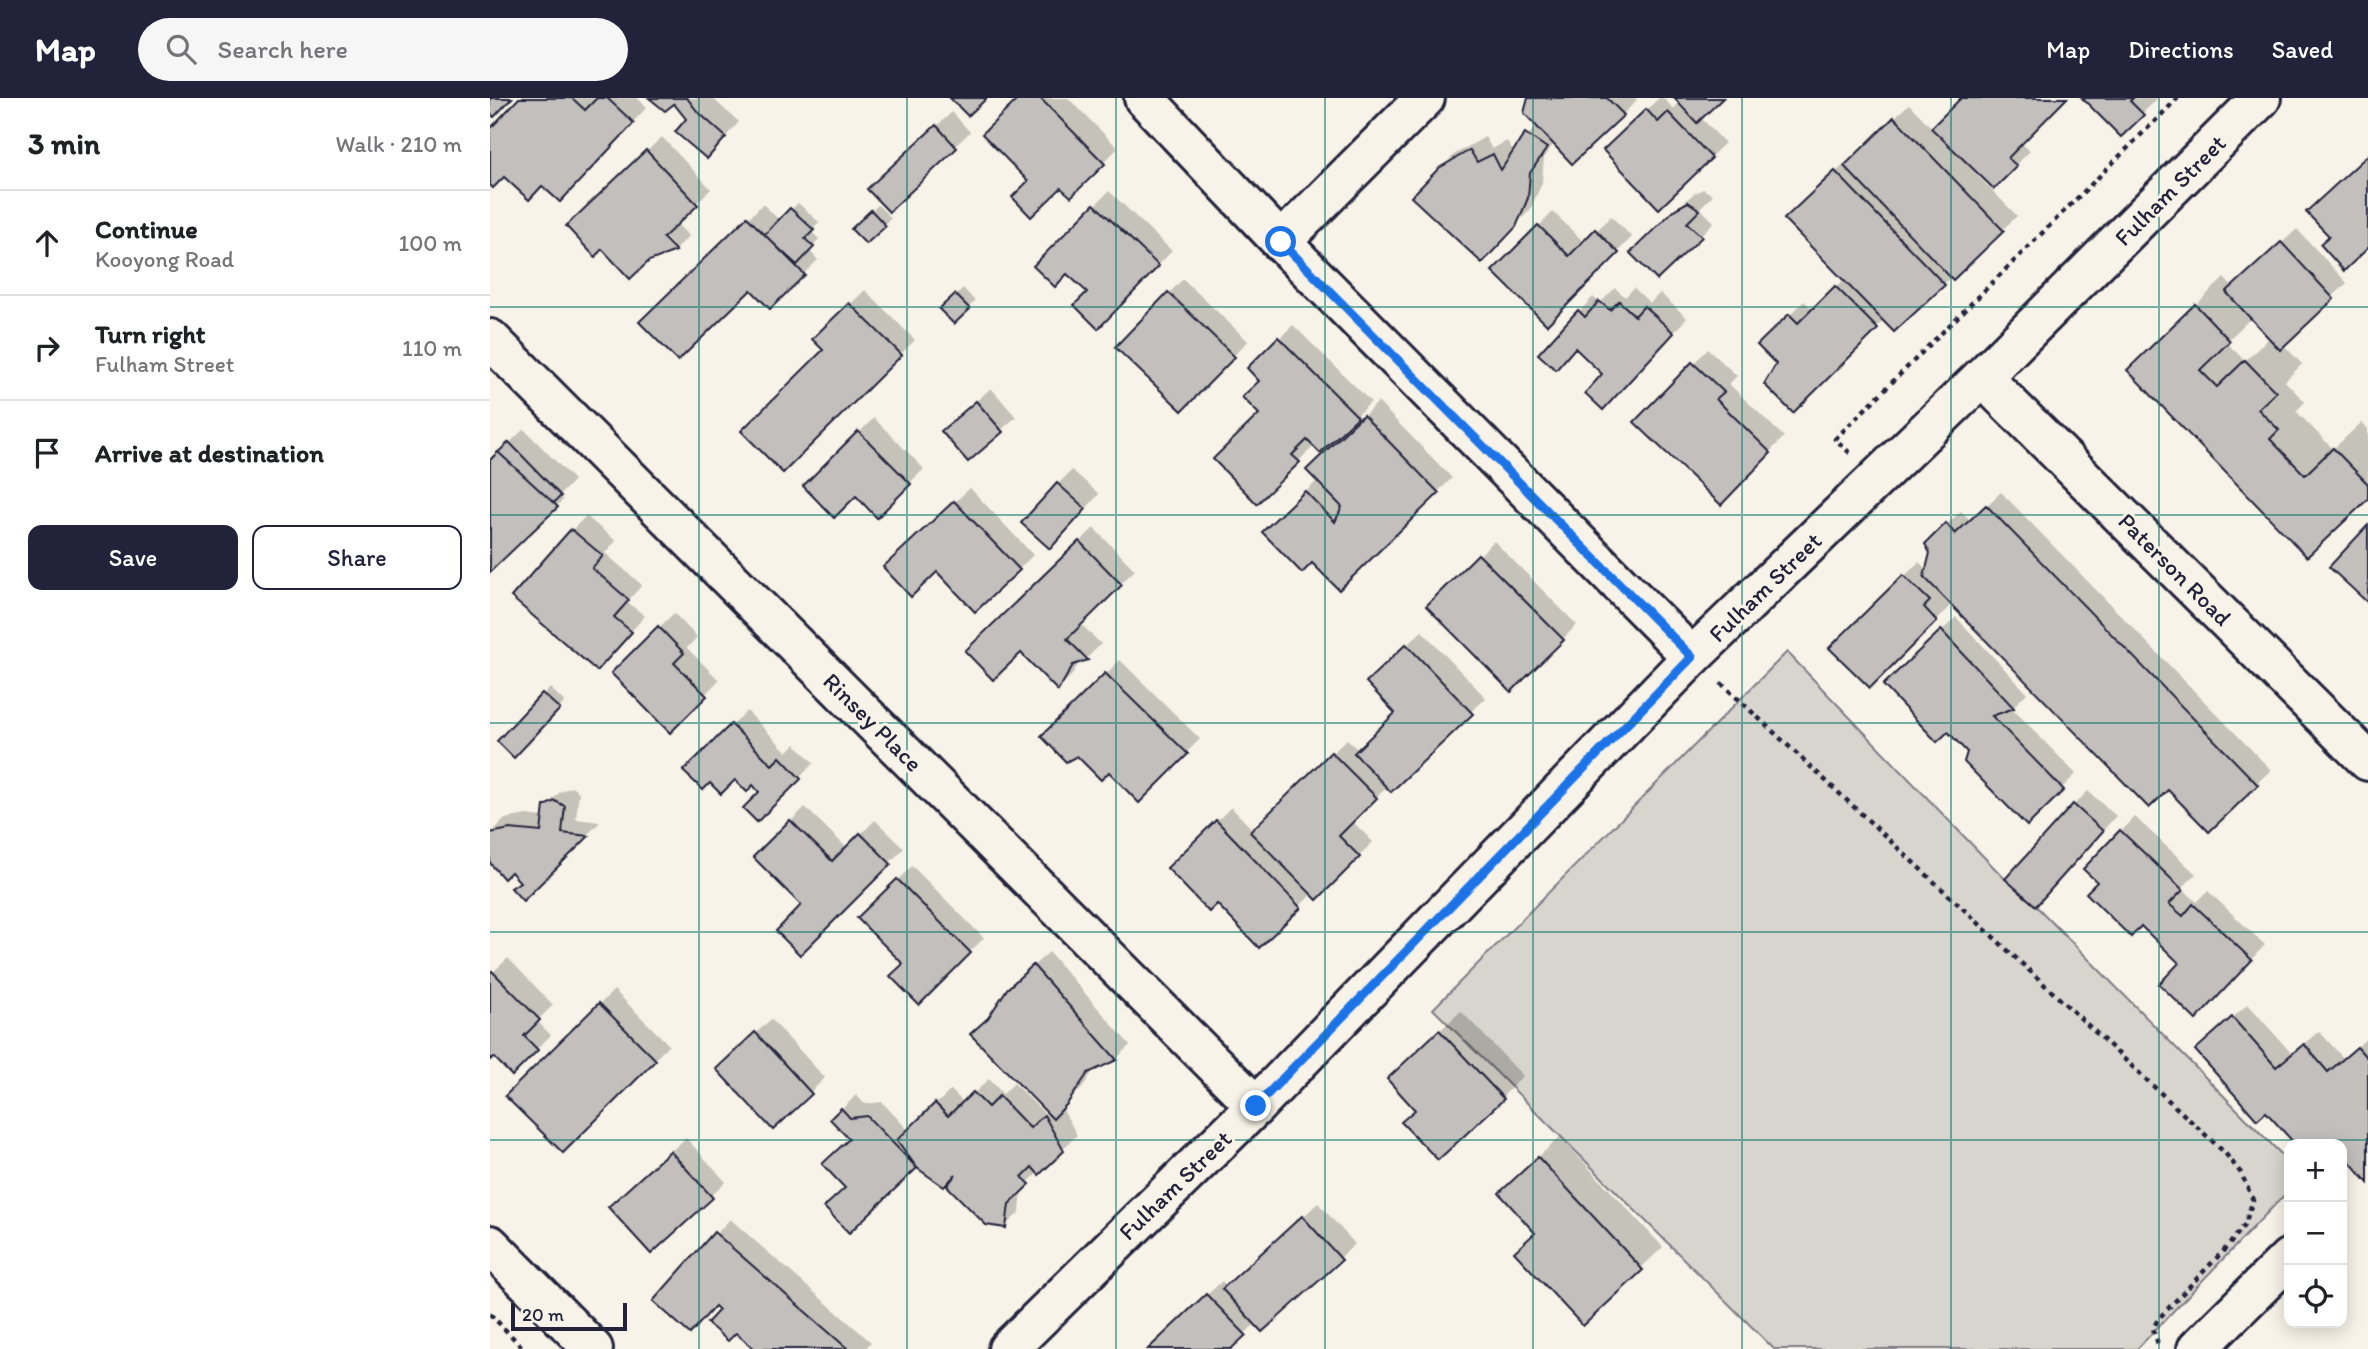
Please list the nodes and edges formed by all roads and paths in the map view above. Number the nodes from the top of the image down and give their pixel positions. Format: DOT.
graph roads {
  1 [pos="1144,98"];
  2 [pos="1425,98"];
  3 [pos="2261,98"];
  4 [pos="1281,242"];
  5 [pos="490,339"];
  6 [pos="1982,377"];
  7 [pos="1692,657"];
  8 [pos="2368,761"];
  9 [pos="1256,1106"];
  10 [pos="490,1245"];
  11 [pos="2284,1263"];
  12 [pos="490,1314"];
  13 [pos="524,1349"];
  14 [pos="593,1349"];
  15 [pos="1008,1349"];
  16 [pos="2162,1349"];
  17 [pos="2197,1349"];
  1 -- 4 [label="street"];
  2 -- 4 [label="street"];
  3 -- 6 [label="street, Fulham Street"];
  4 -- 7 [label="street"];
  5 -- 9 [label="street, Rinsey Place"];
  6 -- 7 [label="street, Fulham Street"];
  6 -- 8 [label="street, Paterson Road"];
  7 -- 9 [label="street, Fulham Street"];
  7 -- 16 [label="path"];
  9 -- 15 [label="street, Fulham Street"];
  10 -- 14 [label="street"];
  11 -- 17 [label="street"];
  12 -- 13 [label="path"];
}
